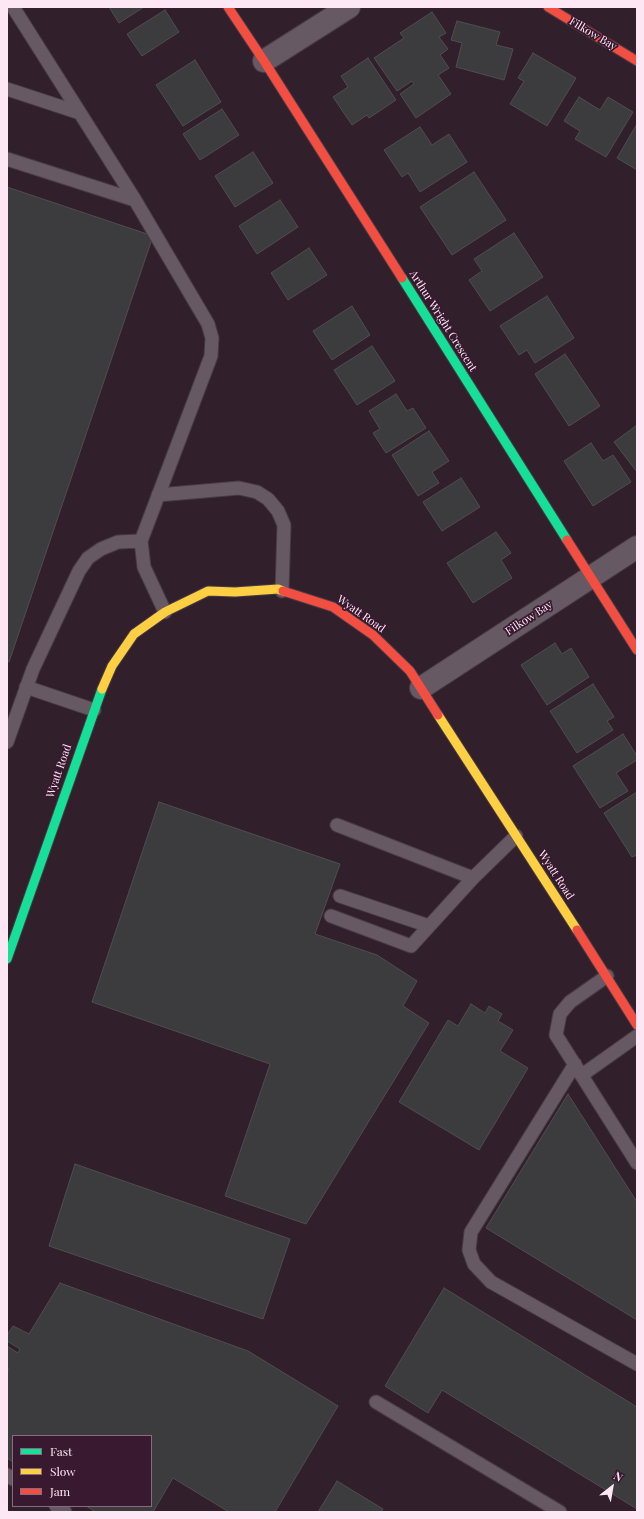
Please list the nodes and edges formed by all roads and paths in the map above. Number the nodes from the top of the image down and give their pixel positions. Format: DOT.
graph roads {
  1 [pos="228,7"];
  2 [pos="349,7"];
  3 [pos="548,7"];
  4 [pos="13,12"];
  5 [pos="264,61"];
  6 [pos="637,61"];
  7 [pos="7,89"];
  8 [pos="80,113"];
  9 [pos="7,158"];
  10 [pos="135,200"];
  11 [pos="158,495"];
  12 [pos="141,541"];
  13 [pos="637,547"];
  14 [pos="591,577"];
  15 [pos="282,591"];
  16 [pos="165,612"];
  17 [pos="637,650"];
  18 [pos="26,687"];
  19 [pos="421,688"];
  20 [pos="94,710"];
  21 [pos="7,742"];
  22 [pos="337,825"];
  23 [pos="516,836"];
  24 [pos="473,878"];
  25 [pos="340,896"];
  26 [pos="331,916"];
  27 [pos="429,926"];
  28 [pos="7,959"];
  29 [pos="607,976"];
  30 [pos="637,1025"];
  31 [pos="637,1036"];
  32 [pos="578,1069"];
  33 [pos="637,1163"];
  34 [pos="637,1364"];
  35 [pos="376,1402"];
  36 [pos="560,1512"];
  1 -- 5 [label="street, Arthur Wright Crescent"];
  2 -- 5 [label="street"];
  3 -- 6 [label="street, Filkow Bay"];
  4 -- 8 [label="lane"];
  5 -- 14 [label="street, Arthur Wright Crescent"];
  7 -- 8 [label="lane"];
  8 -- 10 [label="lane"];
  9 -- 10 [label="lane"];
  10 -- 11 [label="lane"];
  11 -- 12 [label="lane"];
  11 -- 15 [label="lane"];
  12 -- 16 [label="lane"];
  12 -- 18 [label="lane"];
  13 -- 14 [label="street, Filkow Bay"];
  14 -- 17 [label="street, Arthur Wright Crescent"];
  14 -- 19 [label="street, Filkow Bay"];
  15 -- 16 [label="street, Wyatt Road"];
  15 -- 19 [label="street, Wyatt Road"];
  16 -- 20 [label="street, Wyatt Road"];
  18 -- 20 [label="lane"];
  18 -- 21 [label="lane"];
  19 -- 23 [label="street, Wyatt Road"];
  20 -- 28 [label="street, Wyatt Road"];
  22 -- 24 [label="lane"];
  23 -- 24 [label="lane"];
  23 -- 29 [label="street, Wyatt Road"];
  24 -- 27 [label="lane"];
  25 -- 27 [label="lane"];
  26 -- 27 [label="lane"];
  29 -- 30 [label="street, Wyatt Road"];
  29 -- 32 [label="lane"];
  31 -- 32 [label="lane"];
  32 -- 33 [label="lane"];
  32 -- 34 [label="lane"];
  35 -- 36 [label="lane"];
}
